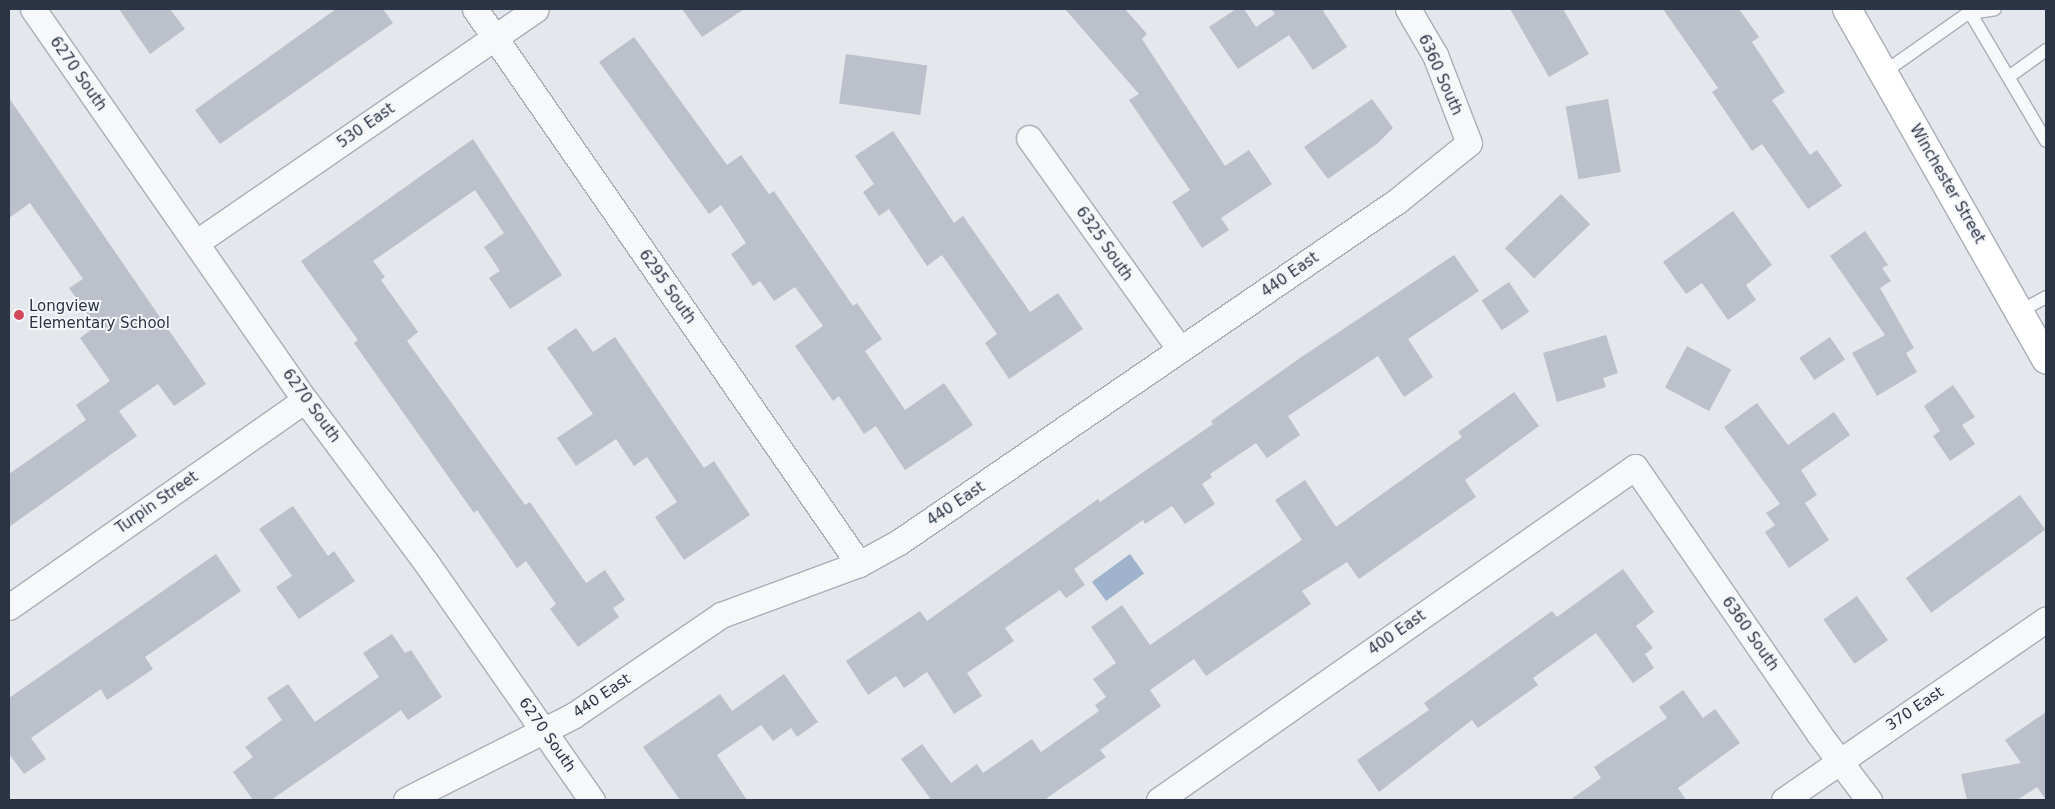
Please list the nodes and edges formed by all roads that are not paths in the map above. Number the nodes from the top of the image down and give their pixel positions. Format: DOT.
graph roads {
  1 [pos="33,9"];
  2 [pos="475,9"];
  3 [pos="536,9"];
  4 [pos="1408,9"];
  5 [pos="1847,9"];
  6 [pos="1995,9"];
  7 [pos="1971,10"];
  8 [pos="494,37"];
  9 [pos="2046,50"];
  10 [pos="1883,73"];
  11 [pos="2010,76"];
  12 [pos="1029,138"];
  13 [pos="2046,141"];
  14 [pos="1469,143"];
  15 [pos="197,242"];
  16 [pos="2046,296"];
  17 [pos="2019,312"];
  18 [pos="1180,350"];
  19 [pos="2046,360"];
  20 [pos="305,400"];
  21 [pos="1635,467"];
  22 [pos="859,564"];
  23 [pos="9,607"];
  24 [pos="2046,619"];
  25 [pos="545,732"];
  26 [pos="1840,761"];
  27 [pos="406,800"];
  28 [pos="592,800"];
  29 [pos="1159,800"];
  30 [pos="1784,800"];
  31 [pos="1868,800"];
  1 -- 15 [label="street, 6270 South"];
  2 -- 8 [label="street, 6295 South"];
  3 -- 8 [label="street, 530 East"];
  4 -- 14 [label="street, 6360 South"];
  5 -- 10 [label="main road, Winchester Street"];
  6 -- 7 [label="lane"];
  7 -- 10 [label="lane"];
  7 -- 11 [label="lane"];
  8 -- 15 [label="street, 530 East"];
  8 -- 22 [label="street, 6295 South"];
  9 -- 11 [label="lane"];
  10 -- 17 [label="main road, Winchester Street"];
  11 -- 13 [label="lane"];
  12 -- 18 [label="street, 6325 South"];
  14 -- 18 [label="street, 440 East"];
  15 -- 20 [label="street, 6270 South"];
  16 -- 17 [label="lane"];
  17 -- 19 [label="main road, Winchester Street"];
  18 -- 22 [label="street, 440 East"];
  20 -- 23 [label="street, Turpin Street"];
  20 -- 25 [label="street, 6270 South"];
  21 -- 26 [label="street, 6360 South"];
  21 -- 29 [label="street, 400 East"];
  22 -- 25 [label="street, 440 East"];
  24 -- 26 [label="street, 370 East"];
  25 -- 27 [label="street, 440 East"];
  25 -- 28 [label="street, 6270 South"];
  26 -- 30 [label="street, 370 East"];
  26 -- 31 [label="street, 6360 South"];
}
